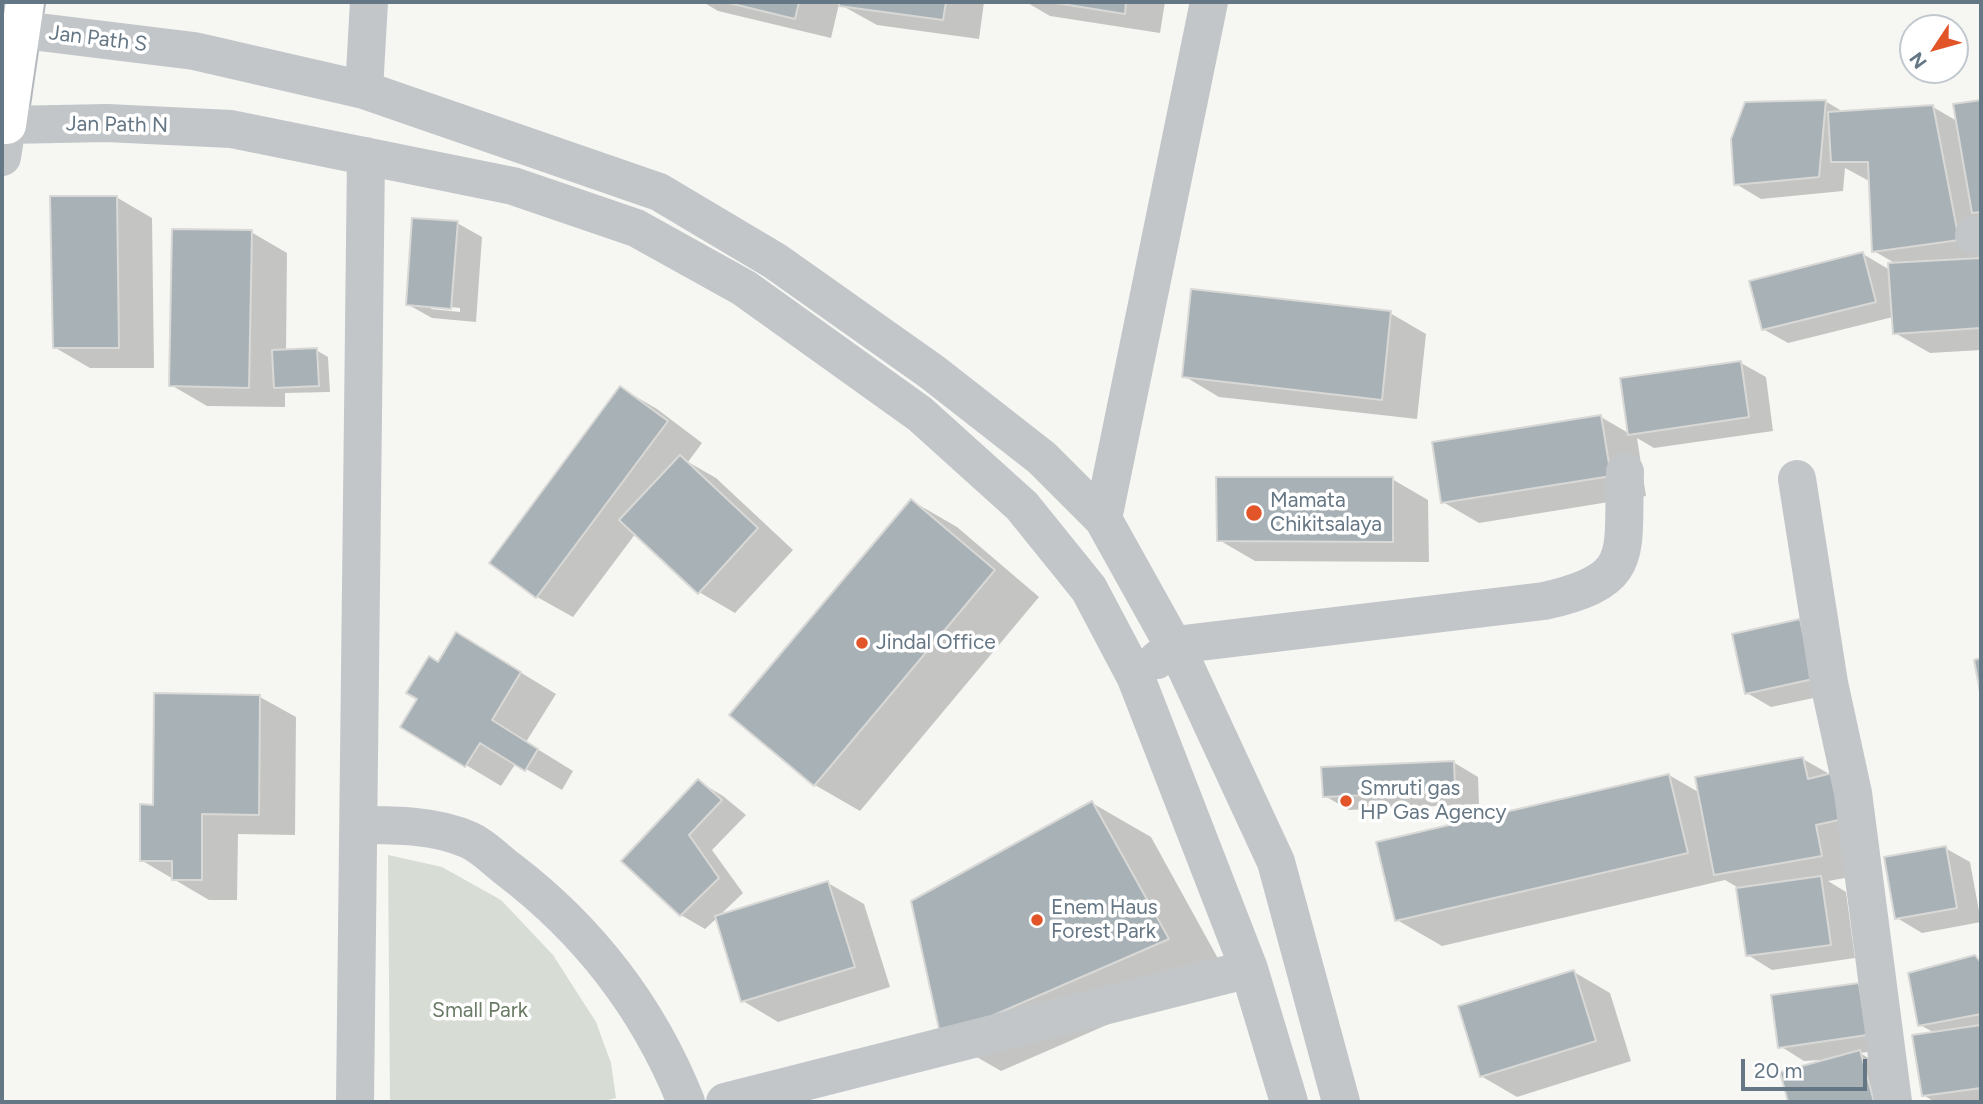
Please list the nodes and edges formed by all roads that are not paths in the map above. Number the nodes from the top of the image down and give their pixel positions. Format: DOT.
graph roads {
  1 [pos="369,2"];
  2 [pos="1209,2"];
  3 [pos="17,21"];
  4 [pos="364,90"];
  5 [pos="3,135"];
  6 [pos="366,156"];
  7 [pos="1625,472"];
  8 [pos="1797,479"];
  9 [pos="1103,519"];
  10 [pos="1175,645"];
  11 [pos="1136,677"];
  12 [pos="359,825"];
  13 [pos="1249,969"];
  14 [pos="355,1102"];
  15 [pos="686,1102"];
  16 [pos="725,1102"];
  17 [pos="1289,1102"];
  18 [pos="1341,1102"];
  19 [pos="1892,1102"];
  1 -- 4 [label="street"];
  2 -- 9 [label="street"];
  3 -- 4 [label="street, Jan Path S"];
  3 -- 5 [label="main road"];
  4 -- 9 [label="street, Jan Path S"];
  5 -- 6 [label="street, Jan Path N"];
  6 -- 11 [label="street, Jan Path N"];
  6 -- 12 [label="street"];
  7 -- 10 [label="street"];
  8 -- 19 [label="street"];
  9 -- 10 [label="street, Jan Path S"];
  10 -- 11 [label="street"];
  10 -- 18 [label="street, Jan Path S"];
  11 -- 13 [label="street, Jan Path N"];
  12 -- 14 [label="street"];
  12 -- 15 [label="street"];
  13 -- 16 [label="street"];
  13 -- 17 [label="street, Jan Path N"];
}
